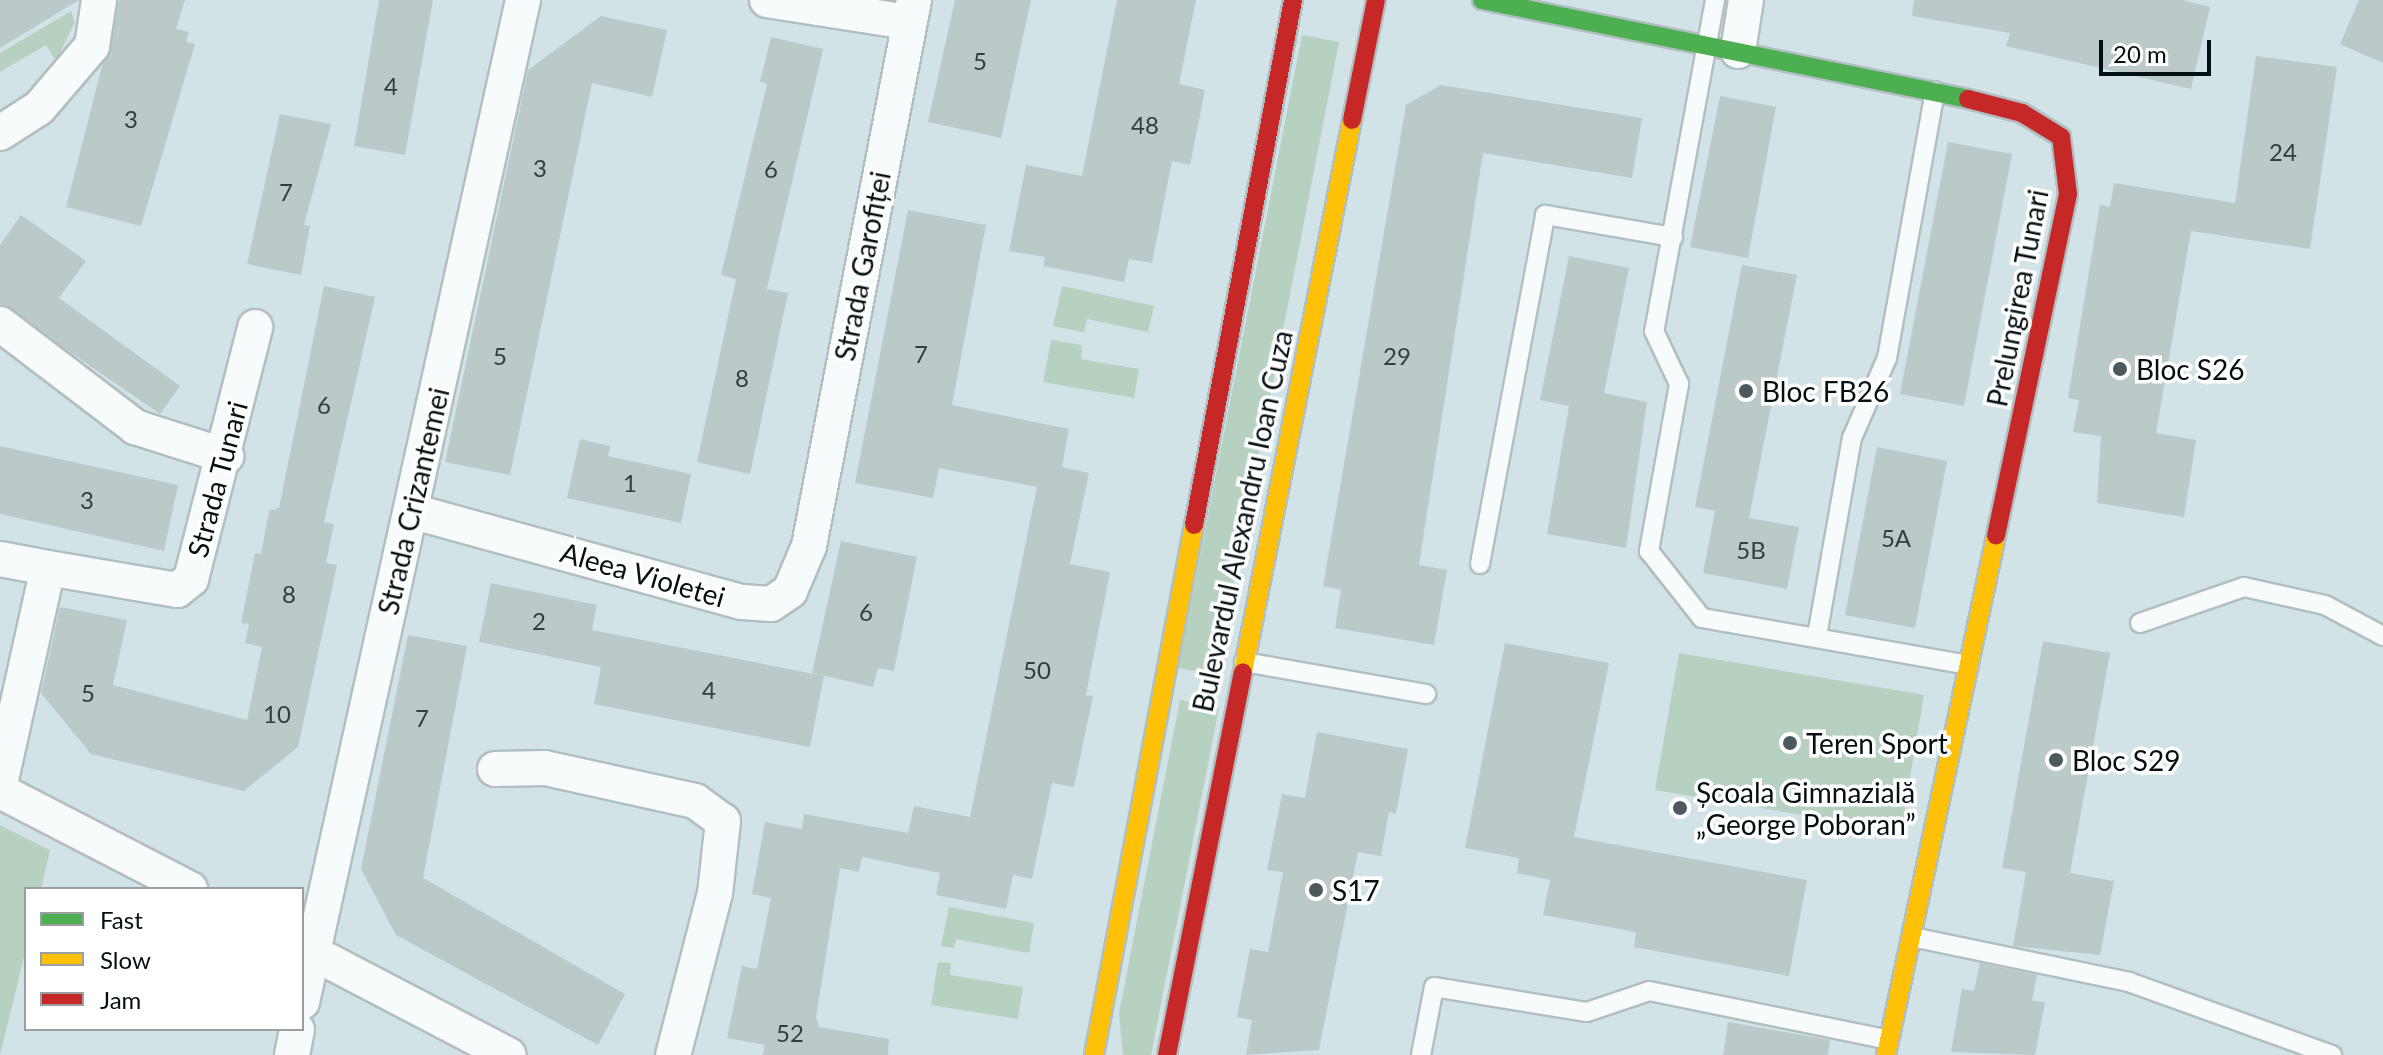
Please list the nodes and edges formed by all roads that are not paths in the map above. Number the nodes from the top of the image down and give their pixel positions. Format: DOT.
graph roads {
  1 [pos="99,0"];
  2 [pos="523,0"];
  3 [pos="767,0"];
  4 [pos="1293,0"];
  5 [pos="1376,0"];
  6 [pos="1482,0"];
  7 [pos="1715,0"];
  8 [pos="1746,0"];
  9 [pos="911,11"];
  10 [pos="1723,48"];
  11 [pos="1935,91"];
  12 [pos="0,133"];
  13 [pos="1673,237"];
  14 [pos="0,324"];
  15 [pos="255,327"];
  16 [pos="226,456"];
  17 [pos="815,509"];
  18 [pos="411,511"];
  19 [pos="0,559"];
  20 [pos="1480,564"];
  21 [pos="48,568"];
  22 [pos="2140,623"];
  23 [pos="1817,636"];
  24 [pos="2383,636"];
  25 [pos="1241,662"];
  26 [pos="1970,665"];
  27 [pos="1426,694"];
  28 [pos="495,769"];
  29 [pos="0,784"];
  30 [pos="0,791"];
  31 [pos="186,887"];
  32 [pos="1912,937"];
  33 [pos="307,949"];
  34 [pos="304,981"];
  35 [pos="297,1031"];
  36 [pos="1888,1047"];
  37 [pos="292,1055"];
  38 [pos="509,1055"];
  39 [pos="673,1055"];
  40 [pos="1094,1055"];
  41 [pos="1167,1055"];
  42 [pos="1421,1055"];
  43 [pos="2332,1055"];
  1 -- 12 [label="street"];
  2 -- 18 [label="street, Strada Crizantemei"];
  3 -- 9 [label="street, Strada Garofiței"];
  4 -- 40 [label="main road, Bulevardul Alexandru Ioan Cuza"];
  5 -- 25 [label="main road, Bulevardul Alexandru Ioan Cuza"];
  6 -- 10 [label="main road, Prelungirea Tunari"];
  7 -- 10 [label="lane"];
  8 -- 10 [label="street"];
  9 -- 17 [label="street, Strada Garofiței"];
  10 -- 11 [label="main road, Prelungirea Tunari"];
  10 -- 13 [label="lane"];
  11 -- 23 [label="lane"];
  11 -- 26 [label="main road, Prelungirea Tunari"];
  13 -- 20 [label="lane"];
  13 -- 23 [label="lane"];
  14 -- 16 [label="street"];
  15 -- 16 [label="street, Strada Tunari"];
  16 -- 21 [label="street, Strada Tunari"];
  17 -- 18 [label="street, Aleea Violetei"];
  18 -- 33 [label="street, Strada Crizantemei"];
  19 -- 21 [label="street, Strada Tunari"];
  21 -- 29 [label="street"];
  22 -- 24 [label="lane"];
  23 -- 26 [label="lane"];
  25 -- 27 [label="lane"];
  25 -- 41 [label="main road, Bulevardul Alexandru Ioan Cuza"];
  26 -- 32 [label="main road, Prelungirea Tunari"];
  28 -- 39 [label="street"];
  30 -- 31 [label="street"];
  32 -- 36 [label="main road, Prelungirea Tunari"];
  32 -- 43 [label="lane"];
  33 -- 34 [label="street, Strada Crizantemei"];
  33 -- 38 [label="street"];
  35 -- 37 [label="street"];
  36 -- 42 [label="lane"];
}
